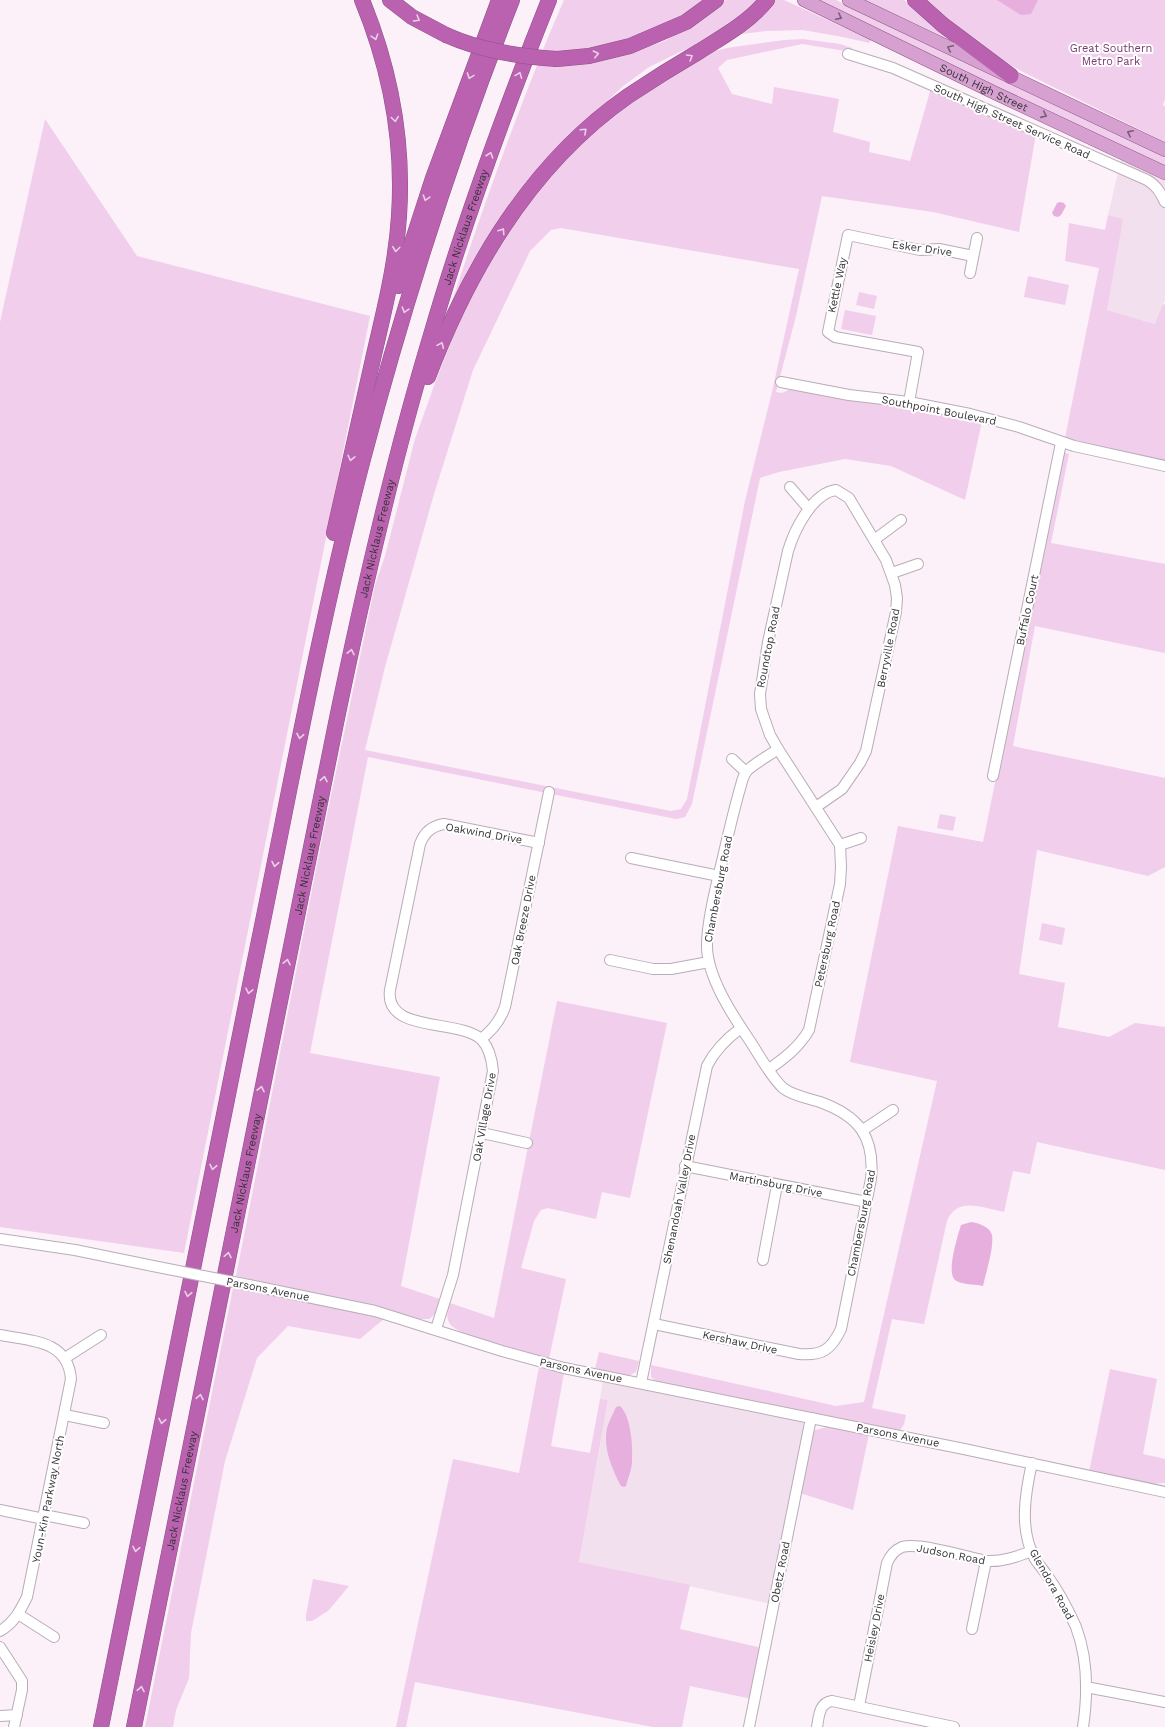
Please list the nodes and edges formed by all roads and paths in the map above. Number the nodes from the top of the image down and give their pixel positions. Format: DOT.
graph roads {
  1 [pos="362,0"];
  2 [pos="390,0"];
  3 [pos="499,0"];
  4 [pos="512,0"];
  5 [pos="549,0"];
  6 [pos="716,0"];
  7 [pos="767,0"];
  8 [pos="804,0"];
  9 [pos="849,0"];
  10 [pos="915,0"];
  11 [pos="848,54"];
  12 [pos="1011,76"];
  13 [pos="1165,150"];
  14 [pos="1165,173"];
  15 [pos="1165,202"];
  16 [pos="848,235"];
  17 [pos="977,238"];
  18 [pos="973,256"];
  19 [pos="970,273"];
  20 [pos="781,382"];
  21 [pos="909,402"];
  22 [pos="356,437"];
  23 [pos="1061,443"];
  24 [pos="396,460"];
  25 [pos="1165,466"];
  26 [pos="790,487"];
  27 [pos="833,490"];
  28 [pos="809,509"];
  29 [pos="901,520"];
  30 [pos="874,540"];
  31 [pos="918,564"];
  32 [pos="892,573"];
  33 [pos="307,698"];
  34 [pos="778,749"];
  35 [pos="732,760"];
  36 [pos="746,772"];
  37 [pos="993,776"];
  38 [pos="549,792"];
  39 [pos="816,807"];
  40 [pos="862,838"];
  41 [pos="539,843"];
  42 [pos="840,845"];
  43 [pos="631,858"];
  44 [pos="719,876"];
  45 [pos="610,960"];
  46 [pos="709,962"];
  47 [pos="741,1028"];
  48 [pos="481,1040"];
  49 [pos="769,1070"];
  50 [pos="893,1110"];
  51 [pos="863,1130"];
  52 [pos="482,1133"];
  53 [pos="527,1143"];
  54 [pos="685,1166"];
  55 [pos="777,1185"];
  56 [pos="866,1202"];
  57 [pos="0,1239"];
  58 [pos="763,1260"];
  59 [pos="654,1324"];
  60 [pos="436,1329"];
  61 [pos="0,1335"];
  62 [pos="101,1336"];
  63 [pos="825,1351"];
  64 [pos="65,1358"];
  65 [pos="642,1383"];
  66 [pos="65,1414"];
  67 [pos="811,1418"];
  68 [pos="104,1422"];
  69 [pos="1032,1464"];
  70 [pos="1165,1492"];
  71 [pos="0,1510"];
  72 [pos="44,1517"];
  73 [pos="84,1523"];
  74 [pos="1032,1551"];
  75 [pos="894,1552"];
  76 [pos="986,1561"];
  77 [pos="18,1614"];
  78 [pos="972,1629"];
  79 [pos="0,1631"];
  80 [pos="54,1636"];
  81 [pos="0,1648"];
  82 [pos="1086,1687"];
  83 [pos="1165,1702"];
  84 [pos="859,1706"];
  85 [pos="17,1715"];
  86 [pos="0,1716"];
  87 [pos="14,1727"];
  88 [pos="100,1727"];
  89 [pos="134,1727"];
  90 [pos="749,1727"];
  91 [pos="817,1727"];
  92 [pos="954,1727"];
  93 [pos="1083,1727"];
  1 -- 22 [label="highway, one-way"];
  2 -- 6 [label="highway, one-way, bridge"];
  3 -- 22 [label="highway, one-way"];
  4 -- 33 [label="highway, one-way"];
  24 -- 5 [label="highway, Jack Nicklaus Freeway, one-way"];
  24 -- 7 [label="highway, one-way"];
  8 -- 14 [label="main road, South High Street, one-way"];
  12 -- 9 [label="main road, South High Street, one-way"];
  10 -- 12 [label="highway"];
  11 -- 15 [label="street, South High Street Service Road"];
  13 -- 12 [label="main road, South High Street, one-way"];
  16 -- 18 [label="street, Esker Drive"];
  16 -- 21 [label="street, Kettle Way"];
  17 -- 18 [label="street"];
  18 -- 19 [label="street"];
  20 -- 21 [label="street, Southpoint Boulevard"];
  21 -- 23 [label="street, Southpoint Boulevard"];
  22 -- 33 [label="highway, one-way"];
  23 -- 25 [label="street, Southpoint Boulevard"];
  23 -- 37 [label="street, Buffalo Court"];
  89 -- 24 [label="highway, Jack Nicklaus Freeway, one-way"];
  26 -- 28 [label="street"];
  27 -- 28 [label="street, Roundtop Road"];
  27 -- 30 [label="street, Berryville Road"];
  28 -- 34 [label="street, Roundtop Road"];
  29 -- 30 [label="street"];
  30 -- 32 [label="street, Berryville Road"];
  31 -- 32 [label="street"];
  32 -- 39 [label="street, Berryville Road"];
  33 -- 88 [label="highway, one-way"];
  34 -- 36 [label="street"];
  34 -- 39 [label="street, Roundtop Road"];
  35 -- 36 [label="street"];
  36 -- 44 [label="street, Chambersburg Road"];
  38 -- 41 [label="street, Oak Breeze Drive"];
  39 -- 42 [label="street, Petersburg Road"];
  40 -- 42 [label="street"];
  41 -- 48 [label="street, Oak Breeze Drive"];
  41 -- 48 [label="street, Oakwind Drive"];
  42 -- 49 [label="street, Petersburg Road"];
  43 -- 44 [label="street"];
  44 -- 46 [label="street, Chambersburg Road"];
  45 -- 46 [label="street"];
  46 -- 47 [label="street, Chambersburg Road"];
  47 -- 49 [label="street, Chambersburg Road"];
  47 -- 54 [label="street, Shenandoah Valley Drive"];
  48 -- 52 [label="street, Oak Village Drive"];
  49 -- 51 [label="street, Chambersburg Road"];
  50 -- 51 [label="street"];
  51 -- 56 [label="street, Chambersburg Road"];
  52 -- 53 [label="street"];
  52 -- 60 [label="street, Oak Village Drive"];
  54 -- 55 [label="street, Martinsburg Drive"];
  54 -- 59 [label="street, Shenandoah Valley Drive"];
  55 -- 56 [label="street, Martinsburg Drive"];
  55 -- 58 [label="street"];
  56 -- 63 [label="street, Chambersburg Road"];
  57 -- 60 [label="street, Parsons Avenue, bridge"];
  59 -- 63 [label="street, Kershaw Drive"];
  59 -- 65 [label="street, Shenandoah Valley Drive"];
  60 -- 65 [label="street, Parsons Avenue"];
  61 -- 64 [label="street"];
  62 -- 64 [label="street"];
  64 -- 66 [label="street, Youn-Kin Parkway North"];
  65 -- 67 [label="street, Parsons Avenue"];
  66 -- 68 [label="street"];
  66 -- 72 [label="street, Youn-Kin Parkway North"];
  67 -- 69 [label="street, Parsons Avenue"];
  67 -- 90 [label="street, Obetz Road"];
  69 -- 70 [label="street, Parsons Avenue"];
  69 -- 74 [label="street, Glendora Road"];
  71 -- 72 [label="street"];
  72 -- 73 [label="street"];
  72 -- 77 [label="street, Youn-Kin Parkway North"];
  74 -- 76 [label="street, Judson Road"];
  74 -- 82 [label="street, Glendora Road"];
  75 -- 76 [label="street, Judson Road"];
  75 -- 84 [label="street, Heisley Drive"];
  76 -- 78 [label="street"];
  77 -- 79 [label="street, Youn-Kin Parkway North"];
  77 -- 80 [label="street"];
  81 -- 85 [label="street"];
  82 -- 83 [label="street"];
  82 -- 93 [label="street, Glendora Road"];
  84 -- 91 [label="street"];
  84 -- 92 [label="street"];
  85 -- 86 [label="street"];
  85 -- 87 [label="street"];
}
